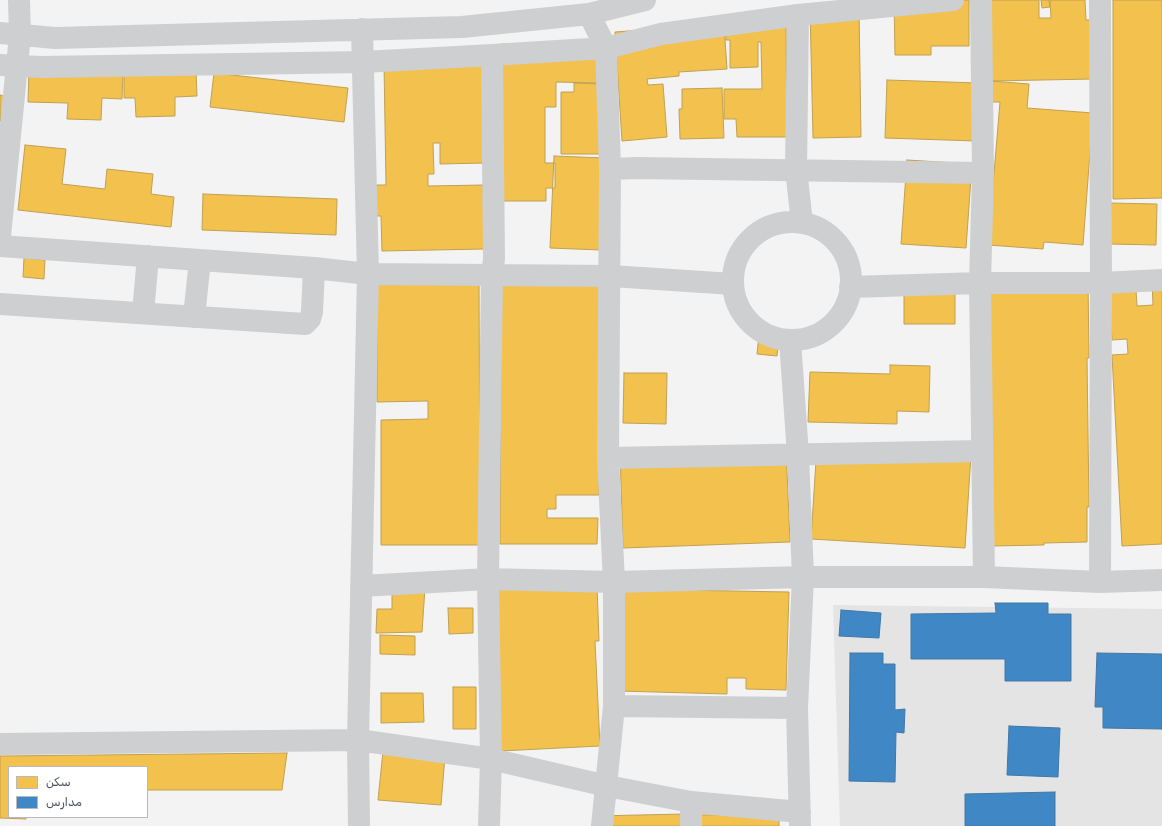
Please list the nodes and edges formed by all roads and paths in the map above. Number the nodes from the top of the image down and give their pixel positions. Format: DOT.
graph roads {
  1 [pos="20,0"];
  2 [pos="645,0"];
  3 [pos="953,0"];
  4 [pos="981,0"];
  5 [pos="1100,0"];
  6 [pos="589,14"];
  7 [pos="798,15"];
  8 [pos="362,29"];
  9 [pos="10,34"];
  10 [pos="606,48"];
  11 [pos="492,56"];
  12 [pos="364,62"];
  13 [pos="8,66"];
  14 [pos="610,169"];
  15 [pos="796,170"];
  16 [pos="983,173"];
  17 [pos="802,223"];
  18 [pos="0,236"];
  19 [pos="0,246"];
  20 [pos="148,256"];
  21 [pos="200,260"];
  22 [pos="314,268"];
  23 [pos="368,274"];
  24 [pos="492,275"];
  25 [pos="611,276"];
  26 [pos="1162,280"];
  27 [pos="856,281"];
  28 [pos="980,283"];
  29 [pos="1102,283"];
  30 [pos="733,284"];
  31 [pos="0,304"];
  32 [pos="143,313"];
  33 [pos="194,317"];
  34 [pos="790,340"];
  35 [pos="982,451"];
  36 [pos="798,455"];
  37 [pos="608,458"];
  38 [pos="803,577"];
  39 [pos="984,577"];
  40 [pos="488,579"];
  41 [pos="1162,580"];
  42 [pos="614,582"];
  43 [pos="1100,582"];
  44 [pos="361,586"];
  45 [pos="614,706"];
  46 [pos="797,708"];
  47 [pos="358,740"];
  48 [pos="0,744"];
  49 [pos="491,759"];
  50 [pos="607,786"];
  51 [pos="692,802"];
  52 [pos="800,819"];
  53 [pos="359,826"];
  54 [pos="489,826"];
  55 [pos="602,826"];
  56 [pos="691,826"];
  1 -- 9 [label="street"];
  2 -- 6 [label="street"];
  3 -- 7 [label="street"];
  4 -- 16 [label="street"];
  5 -- 29 [label="street"];
  6 -- 8 [label="street"];
  6 -- 10 [label="street"];
  7 -- 10 [label="street"];
  7 -- 15 [label="street"];
  8 -- 9 [label="street"];
  8 -- 12 [label="street"];
  9 -- 13 [label="street"];
  10 -- 11 [label="street"];
  10 -- 14 [label="street"];
  11 -- 12 [label="street"];
  11 -- 24 [label="street"];
  12 -- 13 [label="street"];
  12 -- 23 [label="street"];
  13 -- 18 [label="street"];
  14 -- 15 [label="street"];
  14 -- 25 [label="street"];
  15 -- 16 [label="street"];
  15 -- 17 [label="street"];
  16 -- 28 [label="street"];
  17 -- 27 [label="street"];
  17 -- 30 [label="street"];
  19 -- 20 [label="street"];
  20 -- 21 [label="street"];
  20 -- 32 [label="street"];
  21 -- 22 [label="street"];
  21 -- 33 [label="street"];
  22 -- 23 [label="street"];
  22 -- 33 [label="street"];
  23 -- 24 [label="street"];
  23 -- 44 [label="street"];
  24 -- 25 [label="street"];
  24 -- 40 [label="street"];
  25 -- 30 [label="street"];
  25 -- 37 [label="street"];
  26 -- 29 [label="street"];
  27 -- 28 [label="street"];
  27 -- 34 [label="street"];
  28 -- 29 [label="street"];
  28 -- 35 [label="street"];
  29 -- 43 [label="street"];
  30 -- 34 [label="street"];
  31 -- 32 [label="street"];
  32 -- 33 [label="street"];
  34 -- 36 [label="street"];
  35 -- 36 [label="street"];
  35 -- 39 [label="street"];
  36 -- 37 [label="street"];
  36 -- 38 [label="street"];
  37 -- 42 [label="street"];
  38 -- 39 [label="street"];
  38 -- 42 [label="street"];
  38 -- 46 [label="street"];
  39 -- 43 [label="street"];
  40 -- 42 [label="street"];
  40 -- 44 [label="street"];
  40 -- 49 [label="street"];
  41 -- 43 [label="street"];
  42 -- 45 [label="street"];
  44 -- 47 [label="street"];
  45 -- 46 [label="street"];
  45 -- 50 [label="street"];
  46 -- 52 [label="street"];
  47 -- 48 [label="street"];
  47 -- 49 [label="street"];
  47 -- 53 [label="street"];
  49 -- 50 [label="street"];
  49 -- 54 [label="street"];
  50 -- 51 [label="street"];
  50 -- 55 [label="street"];
  51 -- 52 [label="street"];
  51 -- 56 [label="street"];
}
